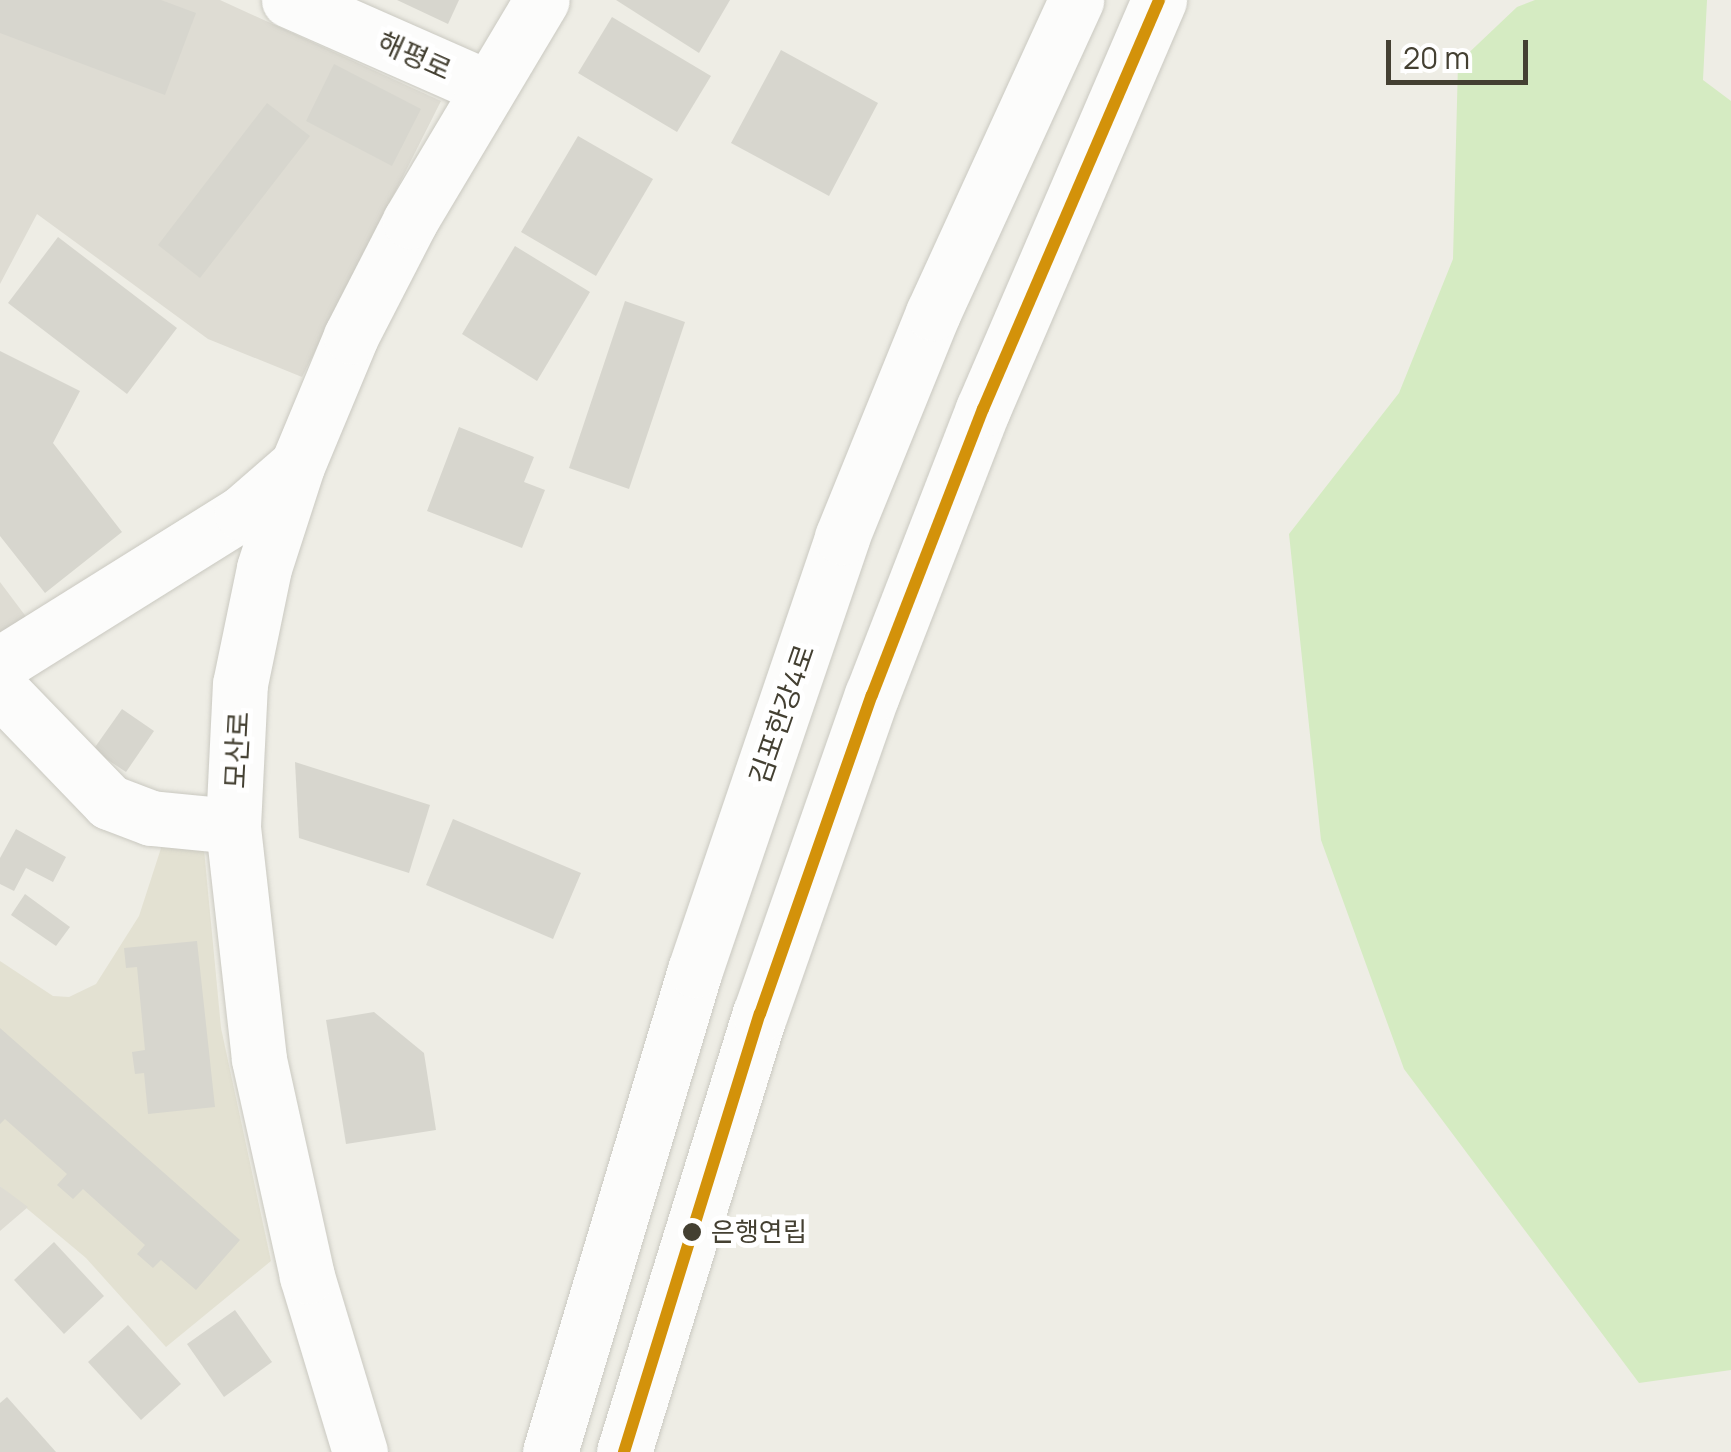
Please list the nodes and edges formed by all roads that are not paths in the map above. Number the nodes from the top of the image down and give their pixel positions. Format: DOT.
graph roads {
  1 [pos="289,0"];
  2 [pos="542,0"];
  3 [pos="1076,0"];
  4 [pos="1158,0"];
  5 [pos="486,87"];
  6 [pos="297,466"];
  7 [pos="0,664"];
  8 [pos="0,689"];
  9 [pos="233,826"];
  10 [pos="360,1452"];
  11 [pos="550,1452"];
  12 [pos="624,1452"];
  1 -- 5 [label="street, 해평로"];
  2 -- 5 [label="street, 모산로"];
  3 -- 11 [label="street, 김포한강4로"];
  4 -- 12 [label="street"];
  5 -- 6 [label="street, 모산로"];
  6 -- 7 [label="street"];
  6 -- 9 [label="street, 모산로"];
  8 -- 9 [label="street"];
  9 -- 10 [label="street, 모산로"];
}
